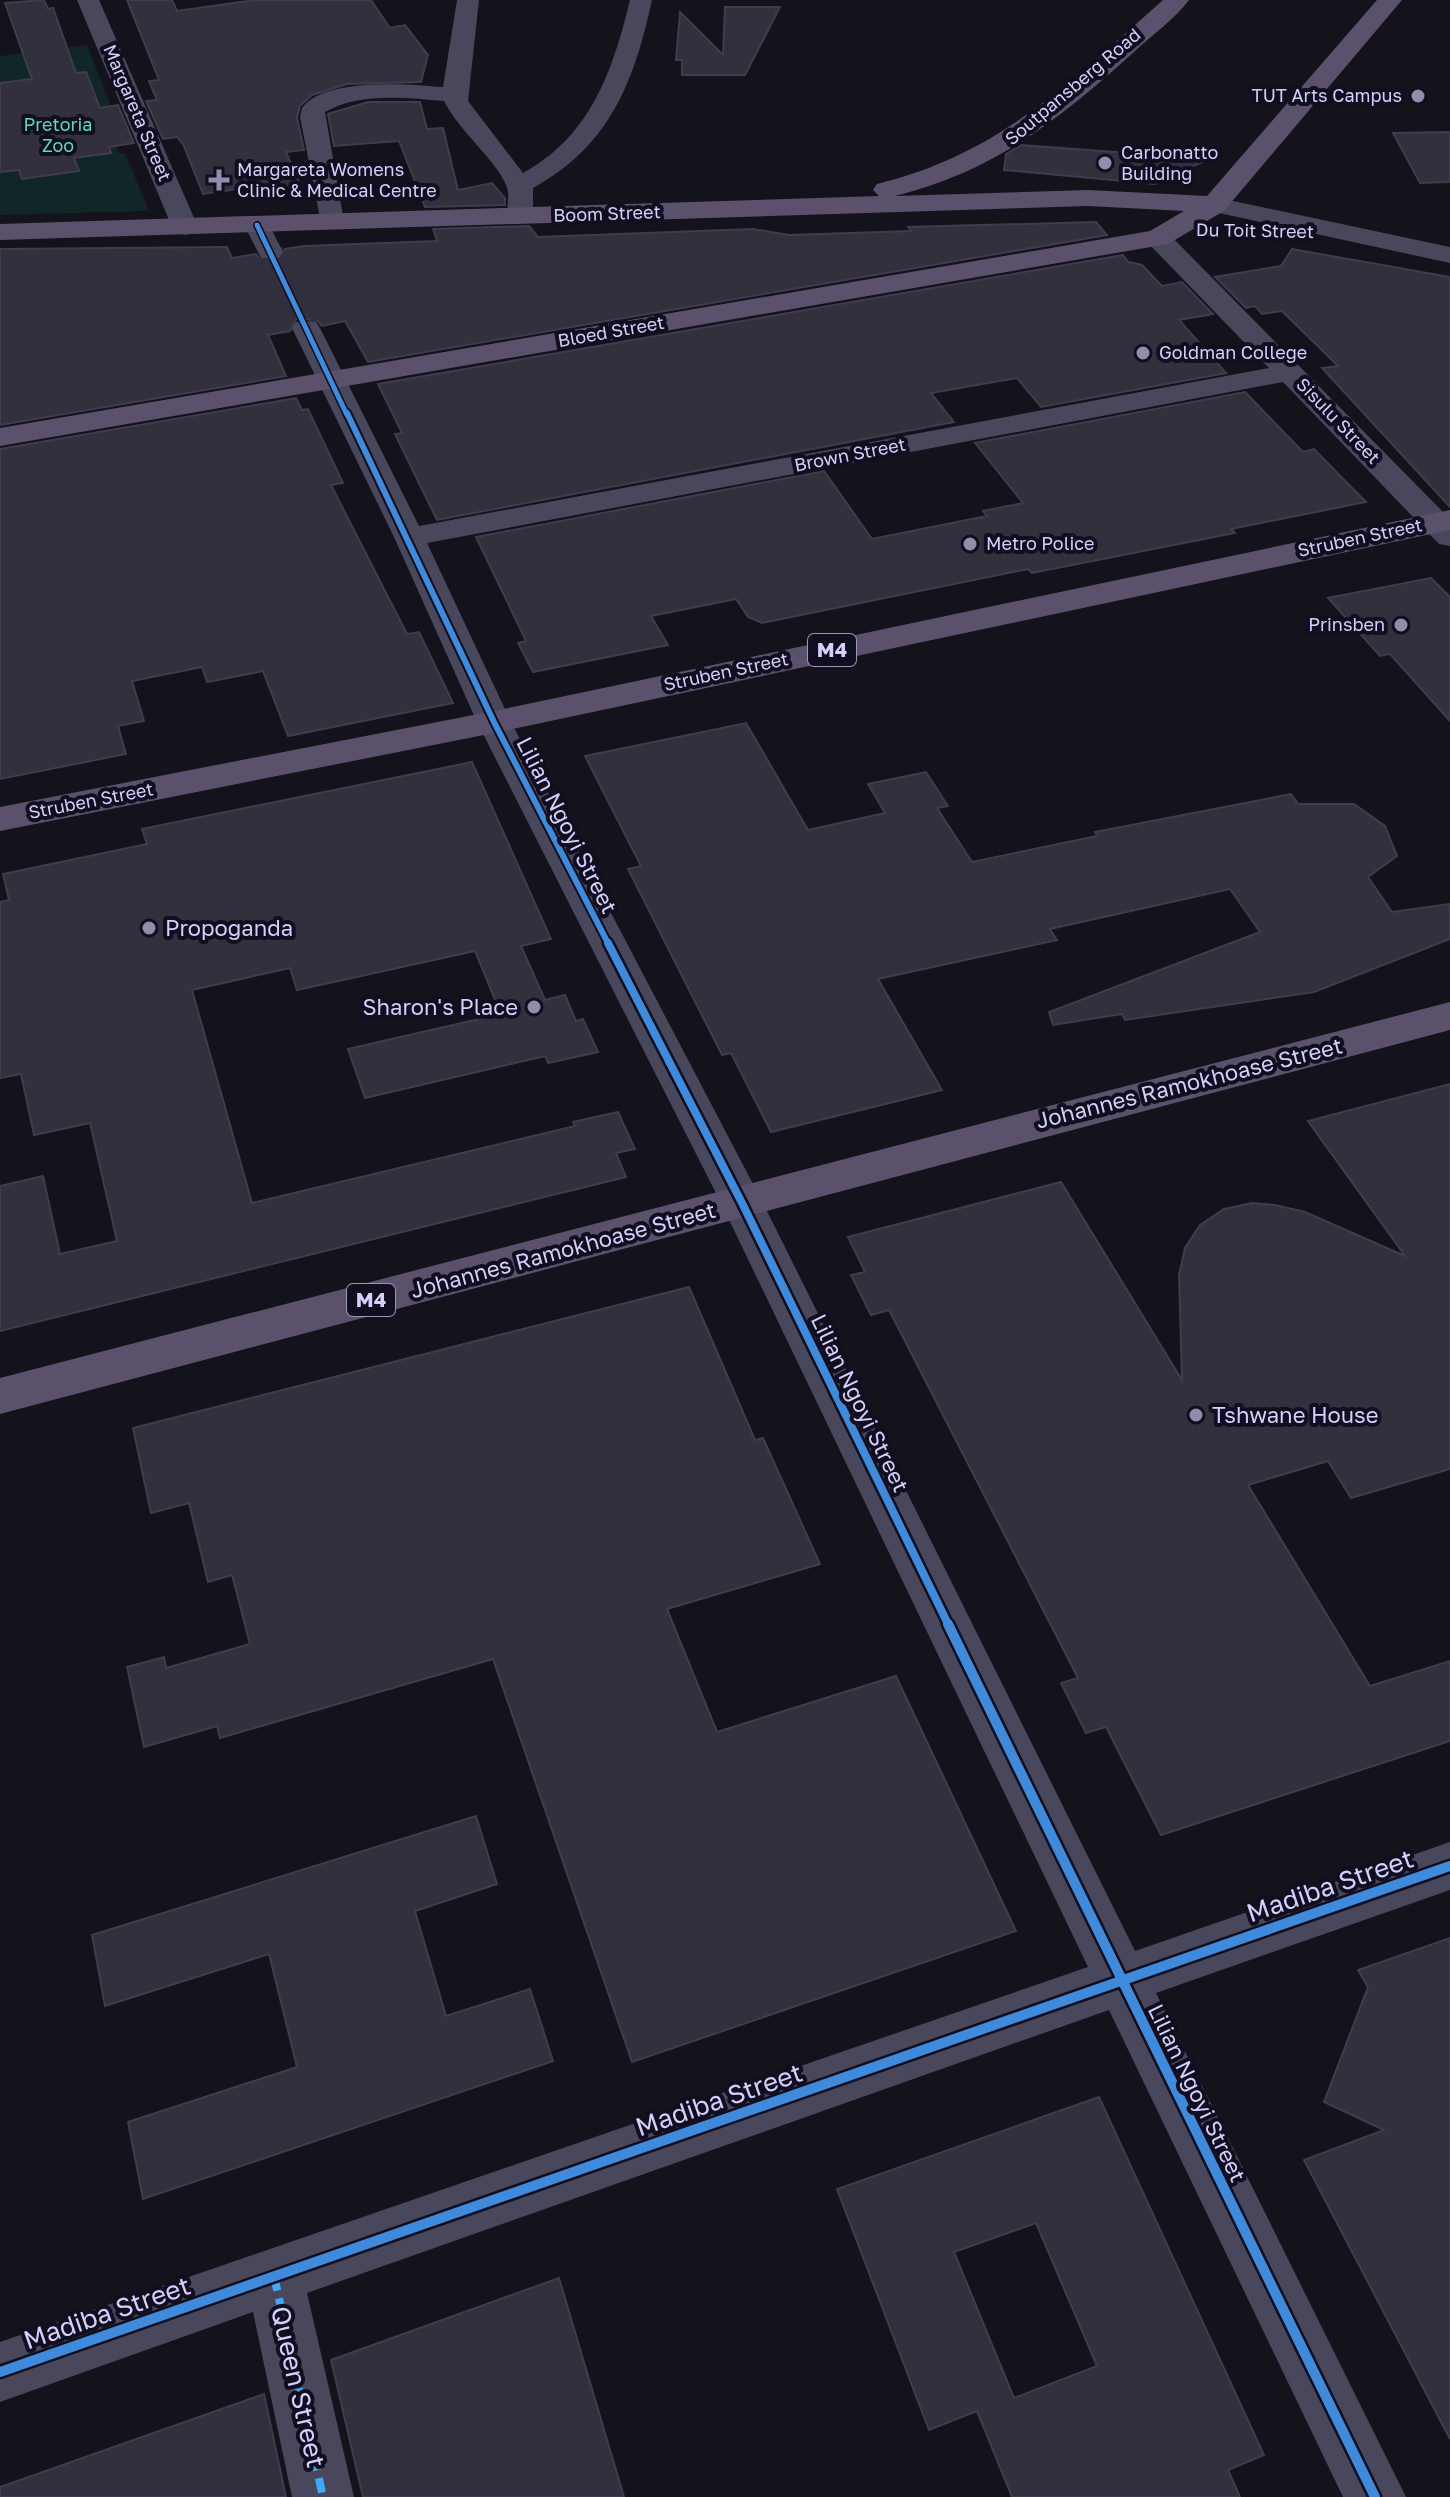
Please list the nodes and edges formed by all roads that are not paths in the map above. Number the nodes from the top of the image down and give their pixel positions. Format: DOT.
graph roads {
  1 [pos="88,0"];
  2 [pos="468,0"];
  3 [pos="641,0"];
  4 [pos="1177,0"];
  5 [pos="1390,0"];
  6 [pos="455,95"];
  7 [pos="520,185"];
  8 [pos="1049,202"];
  9 [pos="1214,205"];
  10 [pos="729,210"];
  11 [pos="520,217"];
  12 [pos="331,222"];
  13 [pos="257,225"];
  14 [pos="185,227"];
  15 [pos="0,232"];
  16 [pos="1339,233"];
  17 [pos="1164,235"];
  18 [pos="270,252"];
  19 [pos="1450,255"];
  20 [pos="306,328"];
  21 [pos="1292,372"];
  22 [pos="331,380"];
  23 [pos="0,437"];
  24 [pos="1445,526"];
  25 [pos="409,537"];
  26 [pos="494,722"];
  27 [pos="0,819"];
  28 [pos="1450,1016"];
  29 [pos="742,1203"];
  30 [pos="0,1396"];
  31 [pos="1450,1866"];
  32 [pos="1123,1982"];
  33 [pos="274,2276"];
  34 [pos="0,2372"];
  35 [pos="323,2497"];
  36 [pos="1375,2497"];
  1 -- 14 [label="street, Margareta Street"];
  2 -- 6 [label="street"];
  3 -- 7 [label="street"];
  4 -- 10 [label="main road, Soutpansberg Road"];
  5 -- 9 [label="main road"];
  6 -- 7 [label="street"];
  6 -- 12 [label="street"];
  7 -- 11 [label="street"];
  8 -- 9 [label="main road, Boom Street"];
  8 -- 10 [label="main road, Boom Street"];
  8 -- 17 [label="main road"];
  9 -- 16 [label="street, Du Toit Street"];
  9 -- 17 [label="main road, Bloed Street"];
  10 -- 11 [label="main road, Boom Street"];
  11 -- 12 [label="main road, Boom Street"];
  12 -- 13 [label="main road, Boom Street"];
  13 -- 14 [label="main road, Boom Street"];
  13 -- 18 [label="street"];
  14 -- 15 [label="main road, Boom Street"];
  16 -- 17 [label="street, Du Toit Street"];
  16 -- 19 [label="street, Du Toit Street"];
  17 -- 21 [label="street, Sisulu Street"];
  17 -- 22 [label="main road, Bloed Street"];
  20 -- 22 [label="street, Lilian Ngoyi Street"];
  21 -- 24 [label="street, Sisulu Street"];
  21 -- 25 [label="street, Brown Street"];
  22 -- 23 [label="main road, Bloed Street"];
  22 -- 25 [label="street, Lilian Ngoyi Street"];
  24 -- 26 [label="main road, Struben Street / M4"];
  25 -- 26 [label="street, Lilian Ngoyi Street"];
  26 -- 27 [label="main road, Struben Street / M4"];
  26 -- 29 [label="street, Lilian Ngoyi Street"];
  28 -- 29 [label="main road, Johannes Ramokhoase Street / M4"];
  29 -- 30 [label="main road, Johannes Ramokhoase Street / M4"];
  29 -- 32 [label="street, Lilian Ngoyi Street"];
  31 -- 32 [label="street, Madiba Street"];
  32 -- 33 [label="street, Madiba Street"];
  32 -- 36 [label="street, Lilian Ngoyi Street"];
  33 -- 34 [label="street, Madiba Street"];
  33 -- 35 [label="street, Queen Street"];
}
